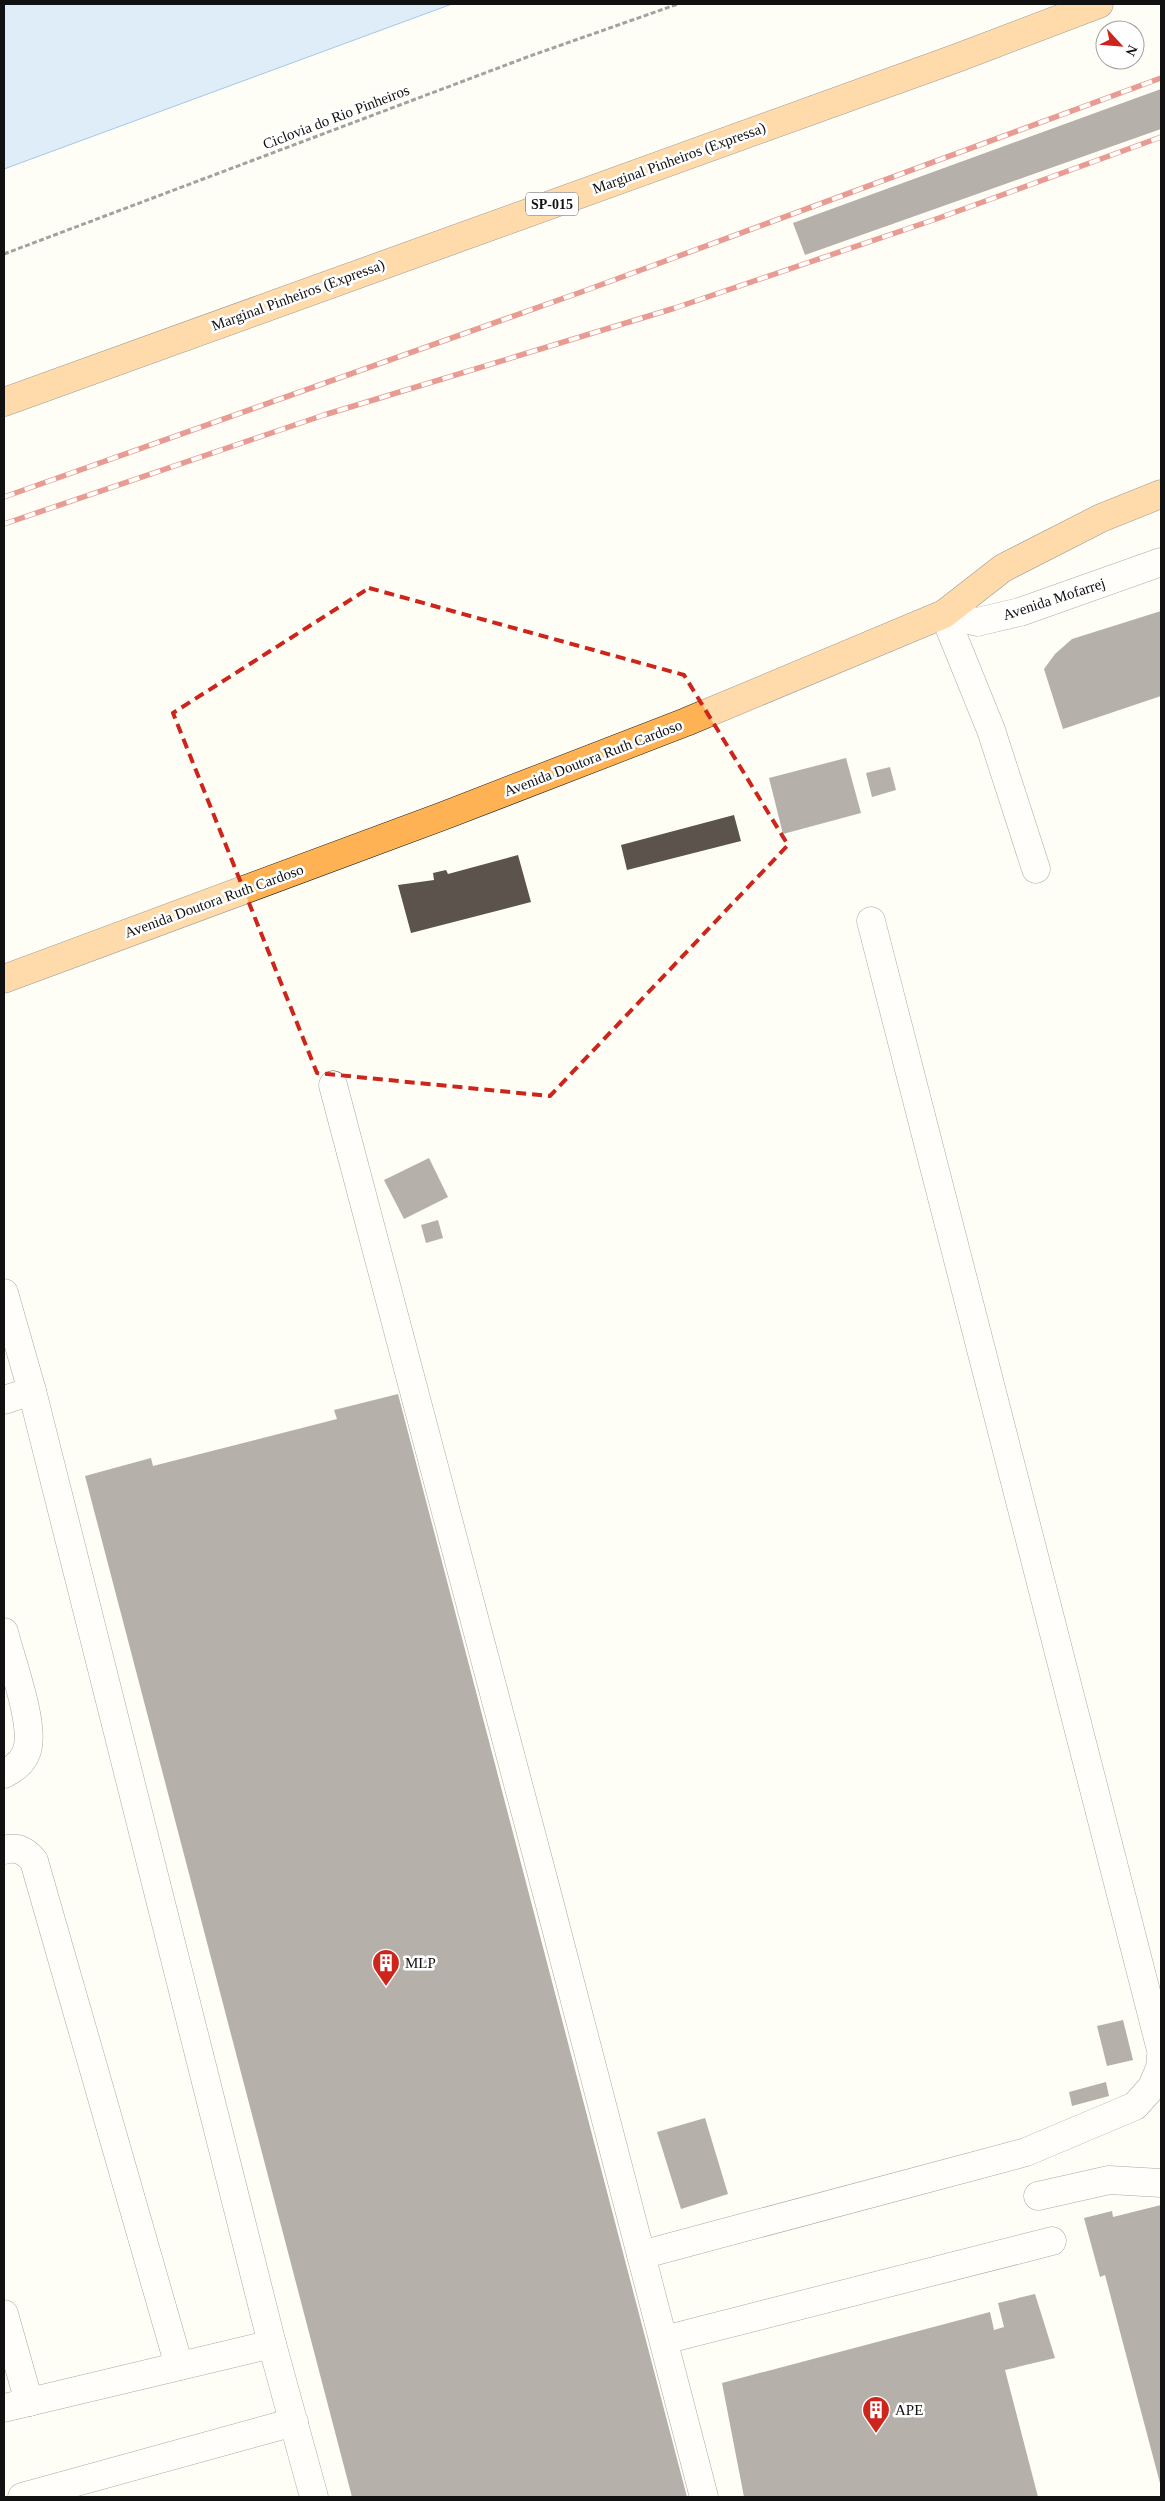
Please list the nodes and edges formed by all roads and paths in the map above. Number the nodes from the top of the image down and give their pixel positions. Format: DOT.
graph roads {
  1 [pos="678,4"];
  2 [pos="1099,4"];
  3 [pos="4,254"];
  4 [pos="4,402"];
  5 [pos="1161,494"];
  6 [pos="1161,562"];
  7 [pos="944,614"];
  8 [pos="1036,869"];
  9 [pos="871,921"];
  10 [pos="4,979"];
  11 [pos="333,1085"];
  12 [pos="4,1293"];
  13 [pos="32,1391"];
  14 [pos="4,1400"];
  15 [pos="4,1632"];
  16 [pos="4,1774"];
  17 [pos="4,1850"];
  18 [pos="1161,2050"];
  19 [pos="1161,2057"];
  20 [pos="1157,2086"];
  21 [pos="1161,2183"];
  22 [pos="1038,2196"];
  23 [pos="1052,2241"];
  24 [pos="641,2256"];
  25 [pos="4,2314"];
  26 [pos="664,2340"];
  27 [pos="272,2344"];
  28 [pos="179,2366"];
  29 [pos="17,2405"];
  30 [pos="294,2422"];
  31 [pos="22,2497"];
  32 [pos="314,2497"];
  33 [pos="704,2497"];
  1 -- 3 [label="path, Ciclovia do Rio Pinheiros"];
  2 -- 4 [label="highway, Marginal Pinheiros (Expressa) / SP-015"];
  5 -- 7 [label="highway, Avenida Doutora Ruth Cardoso"];
  6 -- 7 [label="street, Avenida Mofarrej"];
  7 -- 8 [label="street"];
  7 -- 10 [label="highway, Avenida Doutora Ruth Cardoso"];
  9 -- 18 [label="street"];
  11 -- 24 [label="street"];
  12 -- 13 [label="street"];
  13 -- 14 [label="street"];
  13 -- 27 [label="street"];
  15 -- 16 [label="street"];
  17 -- 28 [label="street"];
  19 -- 20 [label="street"];
  20 -- 24 [label="street"];
  21 -- 22 [label="street"];
  23 -- 26 [label="street"];
  24 -- 26 [label="street"];
  25 -- 29 [label="street"];
  26 -- 33 [label="street"];
  27 -- 28 [label="street"];
  27 -- 30 [label="street"];
  28 -- 29 [label="street"];
  30 -- 31 [label="street"];
  30 -- 32 [label="street"];
}
